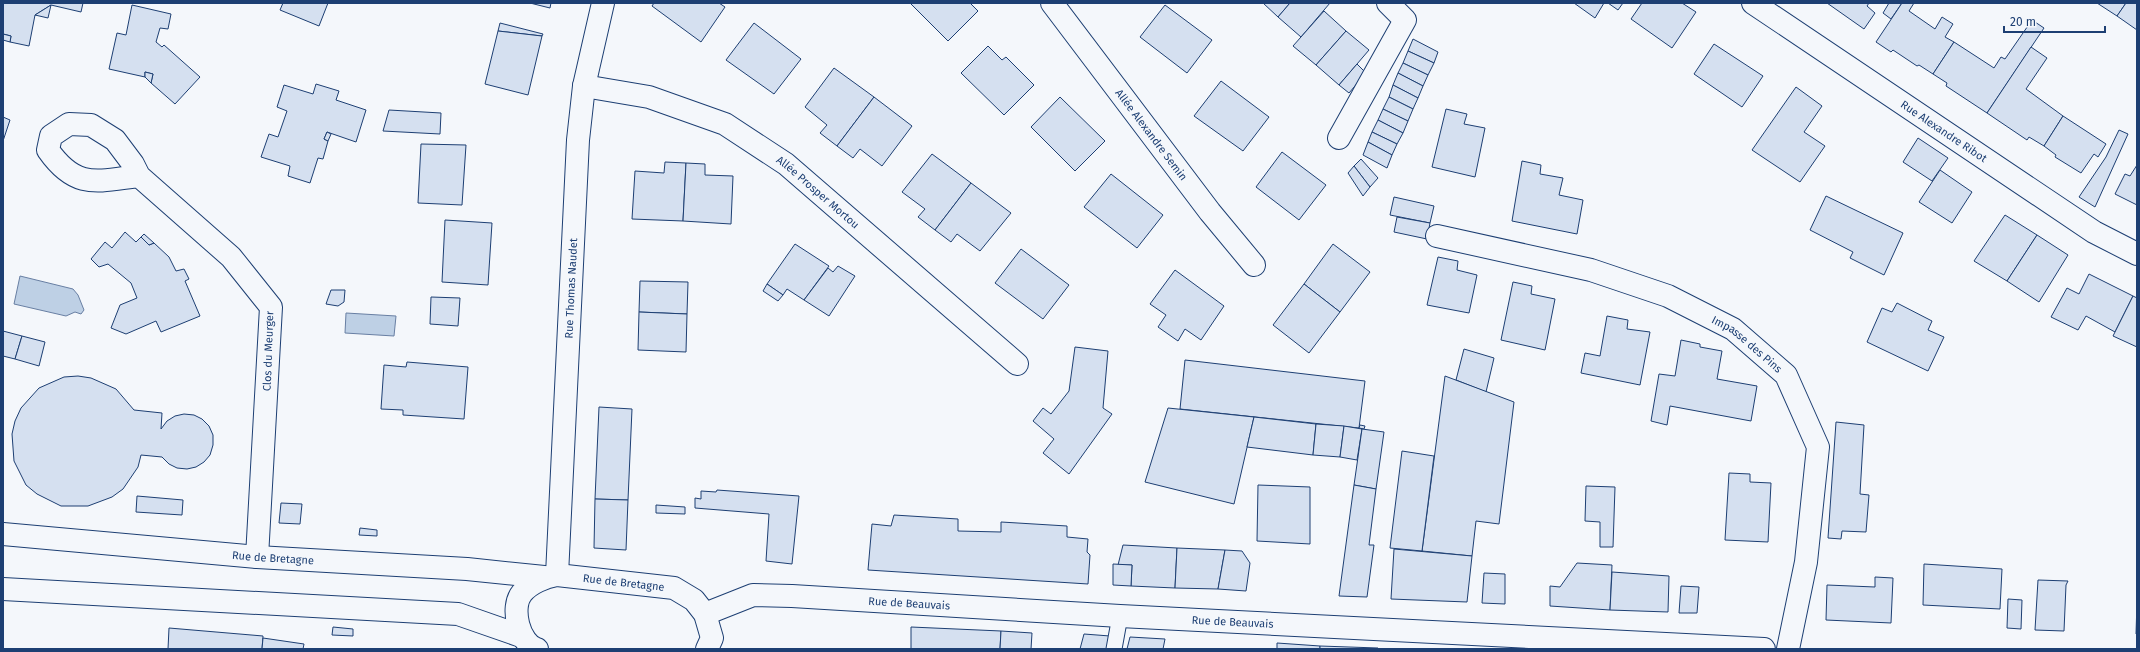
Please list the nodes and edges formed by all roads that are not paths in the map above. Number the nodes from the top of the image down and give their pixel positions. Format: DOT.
graph roads {
  1 [pos="602,3"];
  2 [pos="1052,3"];
  3 [pos="1388,3"];
  4 [pos="1754,3"];
  5 [pos="584,86"];
  6 [pos="1339,138"];
  7 [pos="139,176"];
  8 [pos="1437,236"];
  9 [pos="2137,254"];
  10 [pos="1254,264"];
  11 [pos="1017,364"];
  12 [pos="3,534"];
  13 [pos="257,556"];
  14 [pos="551,576"];
  15 [pos="3,589"];
  16 [pos="705,614"];
  17 [pos="1120,616"];
  18 [pos="529,642"];
  19 [pos="707,649"];
  20 [pos="1114,649"];
  21 [pos="1764,649"];
  22 [pos="1788,649"];
  1 -- 5 [label="street, Rue Thomas Naudet"];
  2 -- 10 [label="street, Allée Alexandre Semin"];
  3 -- 6 [label="street"];
  4 -- 9 [label="street, Rue Alexandre Ribot"];
  5 -- 11 [label="street, Allée Prosper Mortou"];
  5 -- 14 [label="street, Rue Thomas Naudet"];
  7 -- 13 [label="street, Clos du Meurger"];
  8 -- 22 [label="street, Impasse des Pins"];
  12 -- 13 [label="street, Rue de Bretagne"];
  13 -- 14 [label="street, Rue de Bretagne"];
  14 -- 16 [label="street, Rue de Bretagne"];
  14 -- 18 [label="street"];
  15 -- 18 [label="street"];
  16 -- 17 [label="street, Rue de Beauvais"];
  16 -- 19 [label="street, Rue de Bretagne"];
  17 -- 20 [label="lane"];
  17 -- 21 [label="street, Rue de Beauvais"];
}
